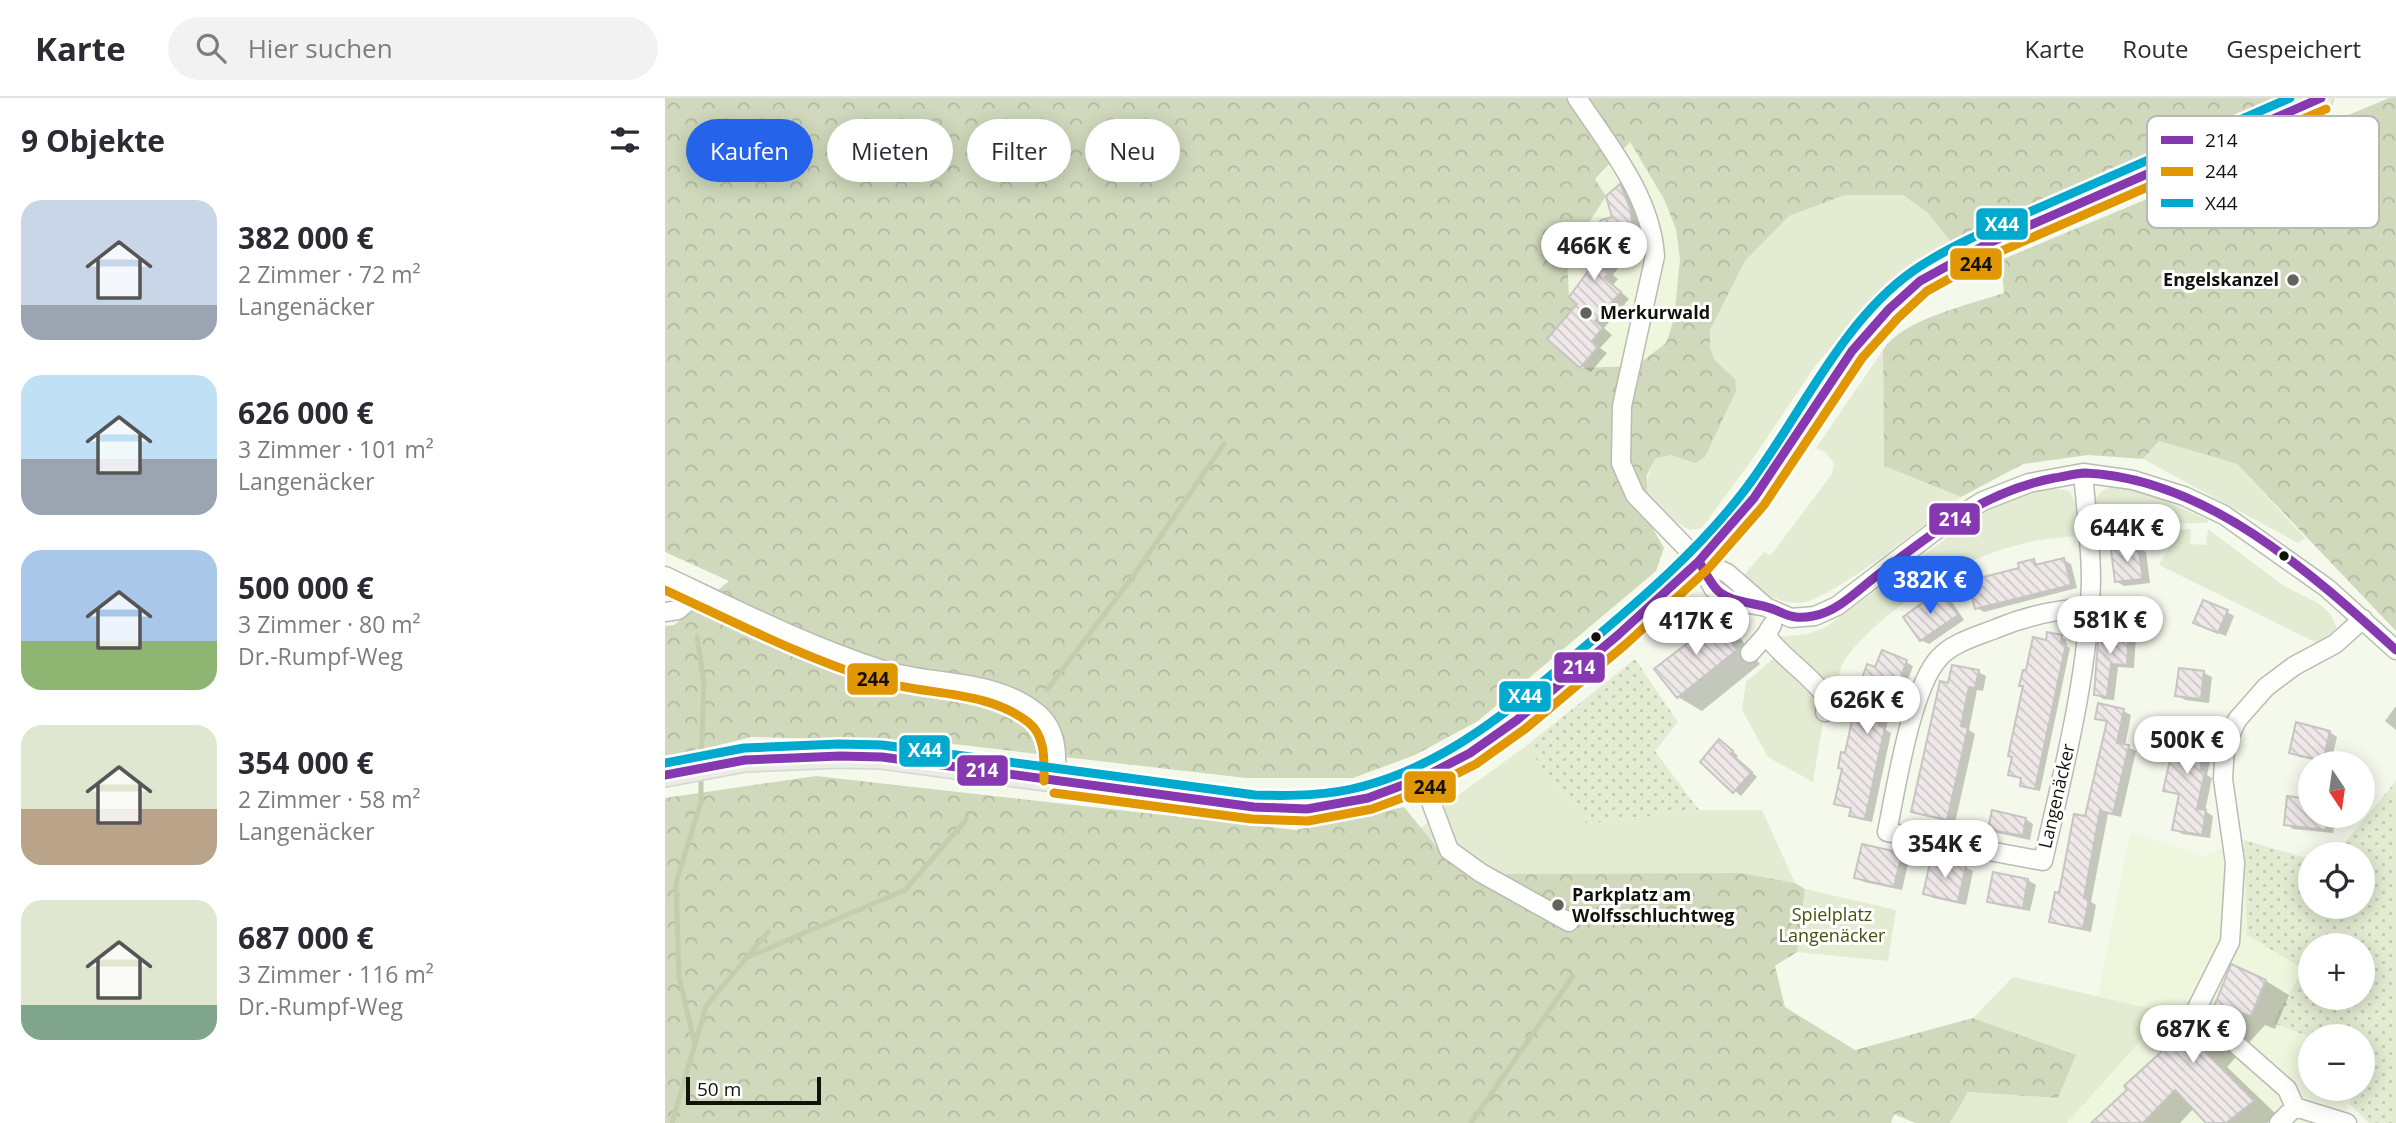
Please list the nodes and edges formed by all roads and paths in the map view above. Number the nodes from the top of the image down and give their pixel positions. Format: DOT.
graph roads {
  1 [pos="1577,98"];
  2 [pos="2321,98"];
  3 [pos="2280,116"];
  4 [pos="2147,174"];
  5 [pos="2083,473"];
  6 [pos="1699,562"];
  7 [pos="665,576"];
  8 [pos="699,592"];
  9 [pos="2089,608"];
  10 [pos="1772,610"];
  11 [pos="665,612"];
  12 [pos="2363,619"];
  13 [pos="1766,635"];
  14 [pos="2396,650"];
  15 [pos="1749,653"];
  16 [pos="1825,712"];
  17 [pos="665,775"];
  18 [pos="1422,778"];
  19 [pos="1056,781"];
  20 [pos="1569,922"];
  21 [pos="2194,1014"];
  22 [pos="2238,1046"];
  23 [pos="2295,1107"];
  24 [pos="2279,1123"];
  25 [pos="2347,1123"];
  1 -- 6 [label="street"];
  2 -- 3 [label="main road"];
  4 -- 6 [label="main road"];
  5 -- 9 [label="street, Langenäcker"];
  5 -- 10 [label="street"];
  5 -- 12 [label="street"];
  6 -- 10 [label="street"];
  6 -- 18 [label="main road"];
  7 -- 8 [label="street"];
  8 -- 11 [label="street"];
  8 -- 19 [label="street"];
  9 -- 9 [label="street, Langenäcker"];
  10 -- 13 [label="street"];
  12 -- 14 [label="street"];
  12 -- 21 [label="street"];
  13 -- 15 [label="street"];
  13 -- 16 [label="street"];
  17 -- 19 [label="main road"];
  18 -- 19 [label="main road"];
  18 -- 20 [label="street"];
  22 -- 23 [label="street"];
  23 -- 24 [label="street"];
  23 -- 25 [label="street"];
}
